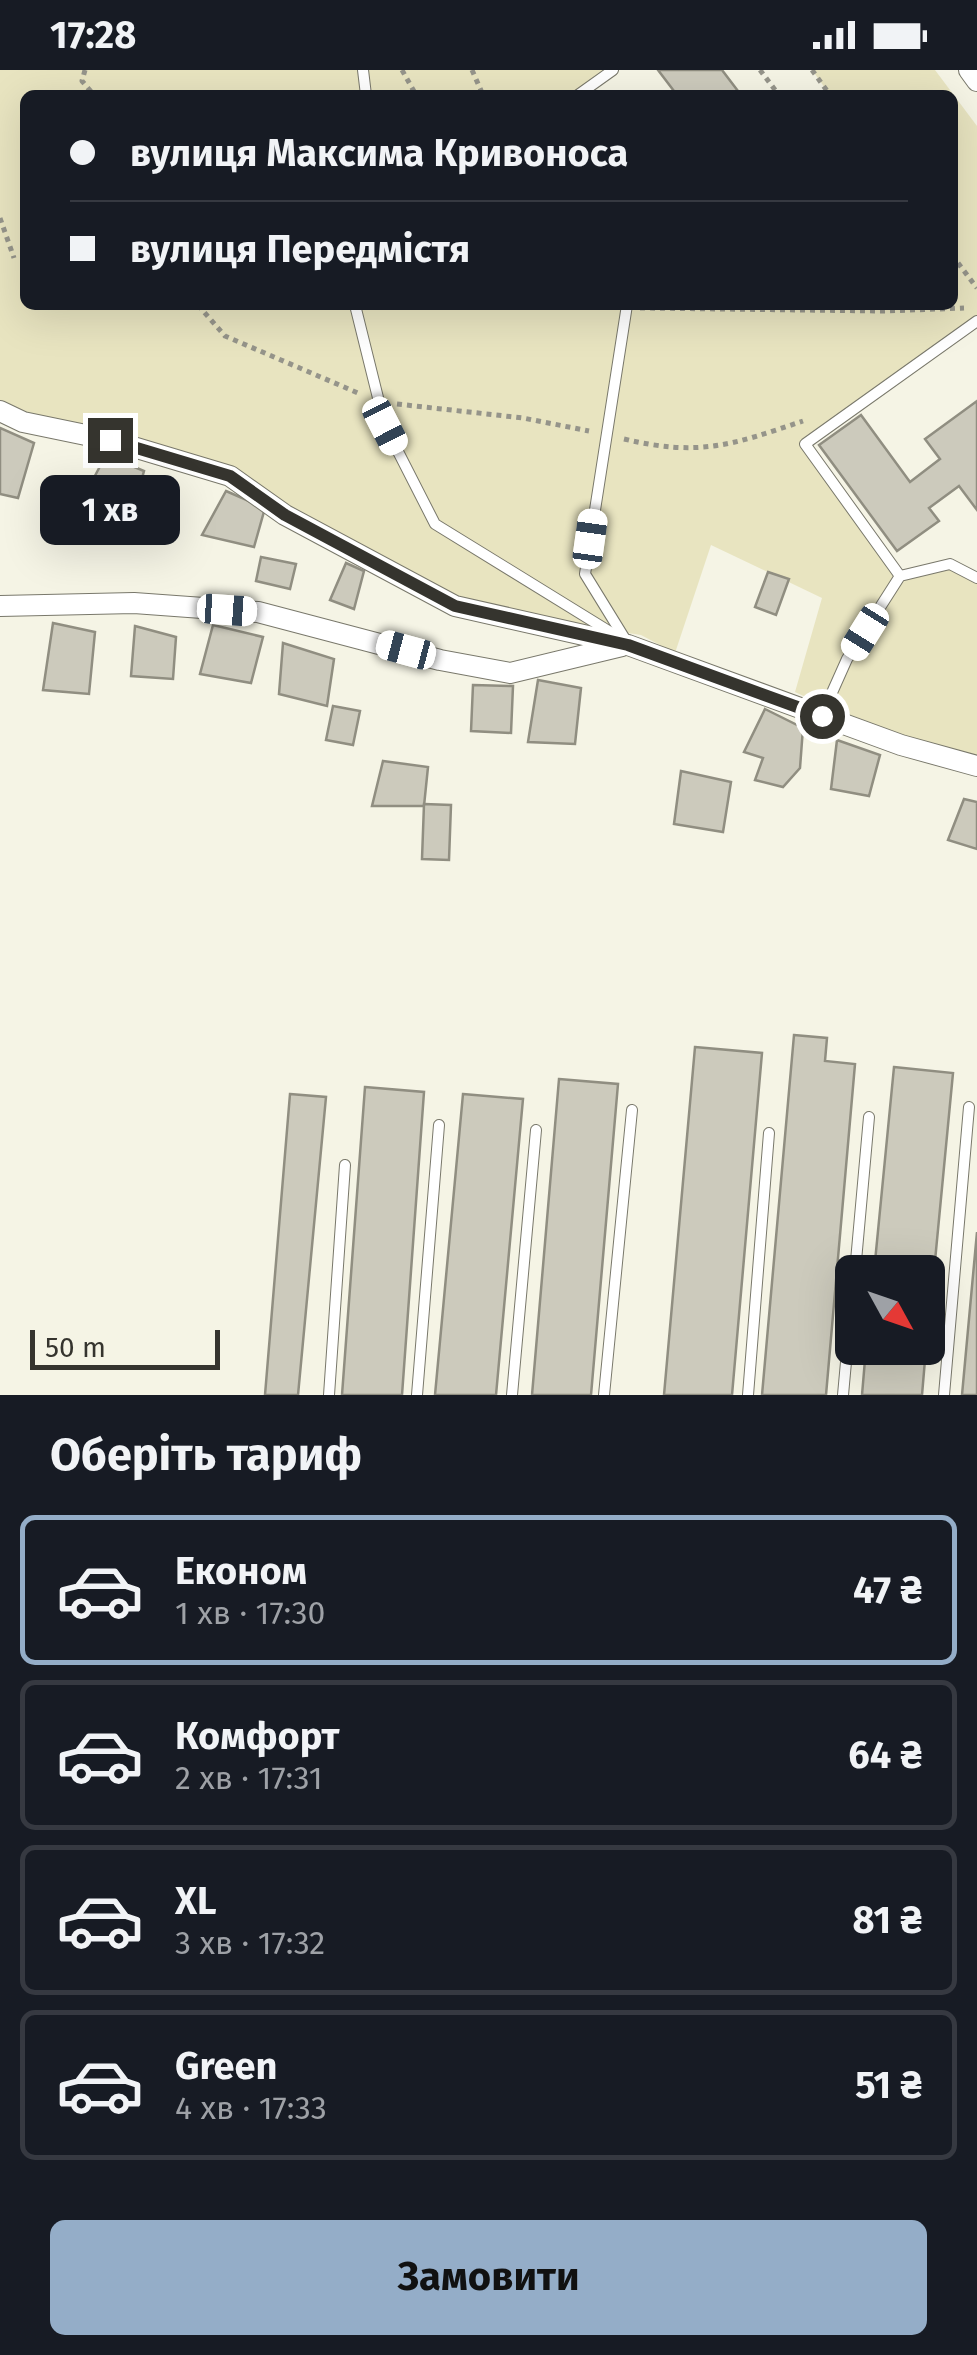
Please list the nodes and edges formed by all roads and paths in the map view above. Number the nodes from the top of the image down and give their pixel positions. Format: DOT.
graph roads {
  1 [pos="613,70"];
  2 [pos="760,70"];
  3 [pos="969,70"];
  4 [pos="977,81"];
  5 [pos="585,90"];
  6 [pos="776,90"];
  7 [pos="0,218"];
  8 [pos="14,258"];
  9 [pos="958,262"];
  10 [pos="977,288"];
  11 [pos="202,310"];
  12 [pos="356,310"];
  13 [pos="626,310"];
  14 [pos="833,310"];
  15 [pos="915,310"];
  16 [pos="977,321"];
  17 [pos="379,402"];
  18 [pos="0,411"];
  19 [pos="816,416"];
  20 [pos="606,434"];
  21 [pos="900,576"];
  22 [pos="977,578"];
  23 [pos="0,606"];
  24 [pos="628,645"];
  25 [pos="822,716"];
  26 [pos="977,766"];
  27 [pos="969,1107"];
  28 [pos="632,1110"];
  29 [pos="869,1117"];
  30 [pos="439,1125"];
  31 [pos="536,1130"];
  32 [pos="769,1133"];
  33 [pos="345,1165"];
  34 [pos="856,1255"];
  35 [pos="846,1365"];
  36 [pos="329,1395"];
  37 [pos="417,1395"];
  38 [pos="512,1395"];
  39 [pos="604,1395"];
  40 [pos="748,1395"];
  41 [pos="844,1395"];
  42 [pos="944,1395"];
  1 -- 5 [label="lane"];
  2 -- 6 [label="path"];
  3 -- 4 [label="street"];
  7 -- 8 [label="path"];
  9 -- 10 [label="path"];
  11 -- 17 [label="path"];
  12 -- 17 [label="lane"];
  13 -- 20 [label="lane"];
  14 -- 15 [label="path"];
  16 -- 21 [label="lane"];
  17 -- 20 [label="path"];
  17 -- 24 [label="lane"];
  18 -- 24 [label="street"];
  19 -- 20 [label="path"];
  20 -- 24 [label="lane"];
  21 -- 22 [label="lane"];
  21 -- 25 [label="lane"];
  23 -- 24 [label="street"];
  24 -- 25 [label="street"];
  25 -- 26 [label="street"];
  27 -- 42 [label="lane"];
  28 -- 39 [label="lane"];
  29 -- 34 [label="lane"];
  30 -- 37 [label="lane"];
  31 -- 38 [label="lane"];
  32 -- 40 [label="lane"];
  33 -- 36 [label="lane"];
  35 -- 41 [label="lane"];
}
